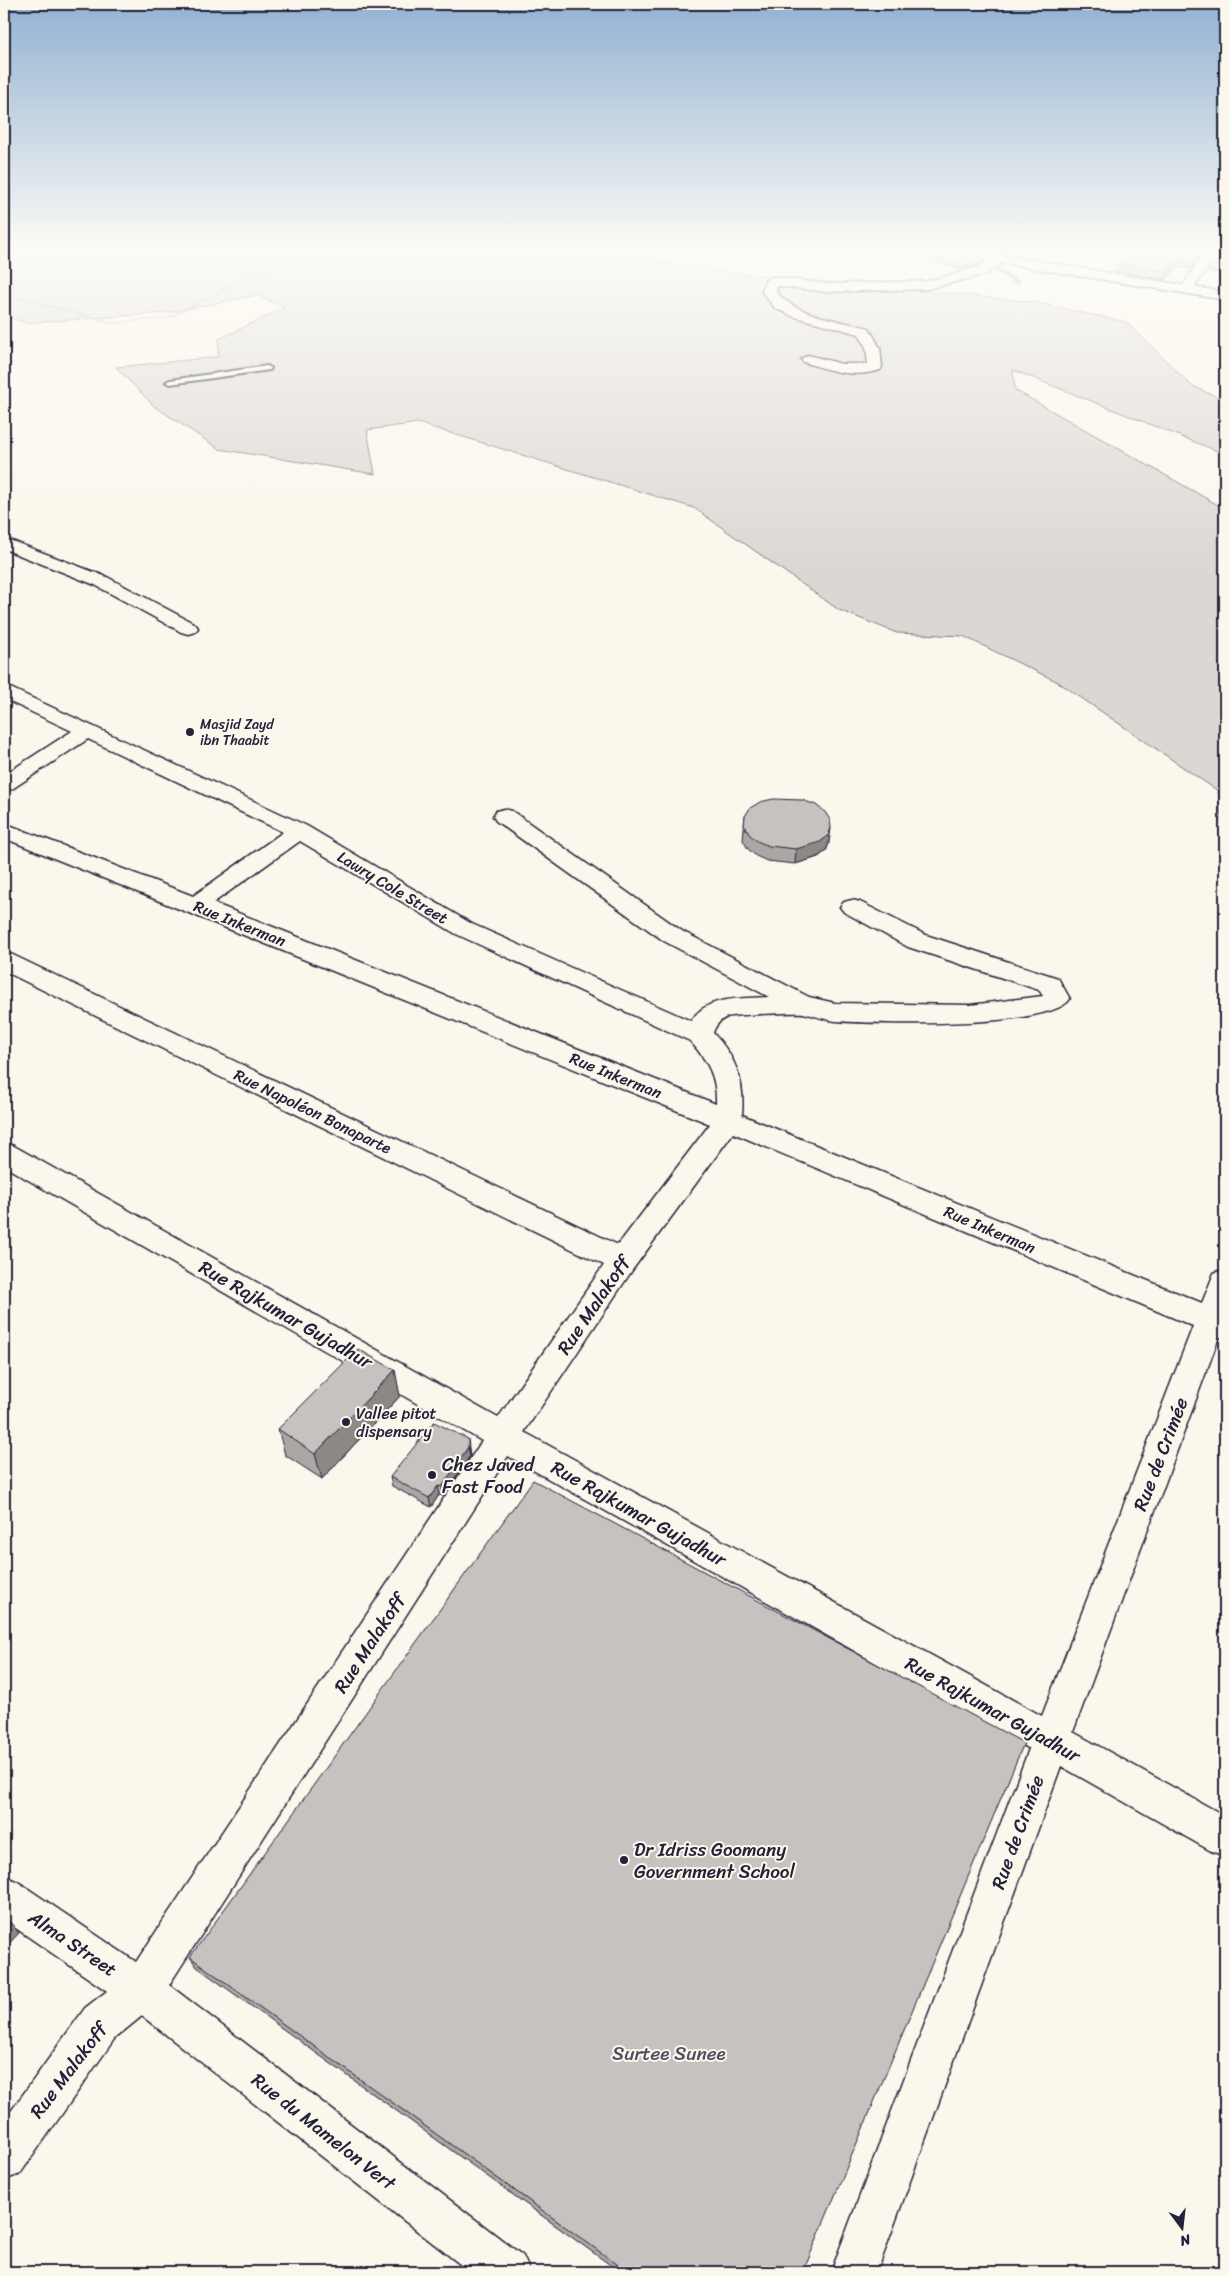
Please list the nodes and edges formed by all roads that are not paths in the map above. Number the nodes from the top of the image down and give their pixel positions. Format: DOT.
graph roads {
  1 [pos="874,356"];
  2 [pos="808,359"];
  3 [pos="268,368"];
  4 [pos="170,382"];
  5 [pos="4,543"];
  6 [pos="188,628"];
  7 [pos="10,698"];
  8 [pos="86,731"];
  9 [pos="4,784"];
  10 [pos="504,816"];
  11 [pos="4,830"];
  12 [pos="300,831"];
  13 [pos="195,905"];
  14 [pos="852,907"];
  15 [pos="4,961"];
  16 [pos="802,1004"];
  17 [pos="699,1036"];
  18 [pos="728,1120"];
  19 [pos="4,1153"];
  20 [pos="623,1260"];
  21 [pos="1225,1281"];
  22 [pos="1218,1323"];
  23 [pos="503,1438"];
  24 [pos="1051,1741"];
  25 [pos="1225,1837"];
  26 [pos="4,1896"];
  27 [pos="142,1990"];
  28 [pos="4,2158"];
  29 [pos="507,2272"];
  30 [pos="854,2272"];
  1 -- 2 [label="street"];
  3 -- 4 [label="lane"];
  5 -- 6 [label="street"];
  7 -- 8 [label="street, Lawry Cole Street"];
  8 -- 9 [label="street"];
  8 -- 12 [label="street, Lawry Cole Street"];
  10 -- 16 [label="street"];
  11 -- 13 [label="street, Rue Inkerman"];
  12 -- 13 [label="street"];
  12 -- 17 [label="street, Lawry Cole Street"];
  13 -- 18 [label="street, Rue Inkerman"];
  14 -- 16 [label="street"];
  15 -- 20 [label="street, Rue Napoléon Bonaparte"];
  16 -- 17 [label="street"];
  17 -- 18 [label="street, Lawry Cole Street"];
  18 -- 20 [label="street, Rue Malakoff"];
  18 -- 22 [label="street, Rue Inkerman"];
  19 -- 23 [label="street, Rue Rajkumar Gujadhur"];
  20 -- 23 [label="street, Rue Malakoff"];
  21 -- 22 [label="street, Rue de Crimée"];
  22 -- 24 [label="street, Rue de Crimée"];
  23 -- 24 [label="street, Rue Rajkumar Gujadhur"];
  23 -- 27 [label="street, Rue Malakoff"];
  24 -- 25 [label="street, Rue Rajkumar Gujadhur"];
  24 -- 30 [label="street, Rue de Crimée"];
  26 -- 27 [label="street, Alma Street"];
  27 -- 28 [label="street, Rue Malakoff"];
  27 -- 29 [label="street, Rue du Mamelon Vert"];
}
